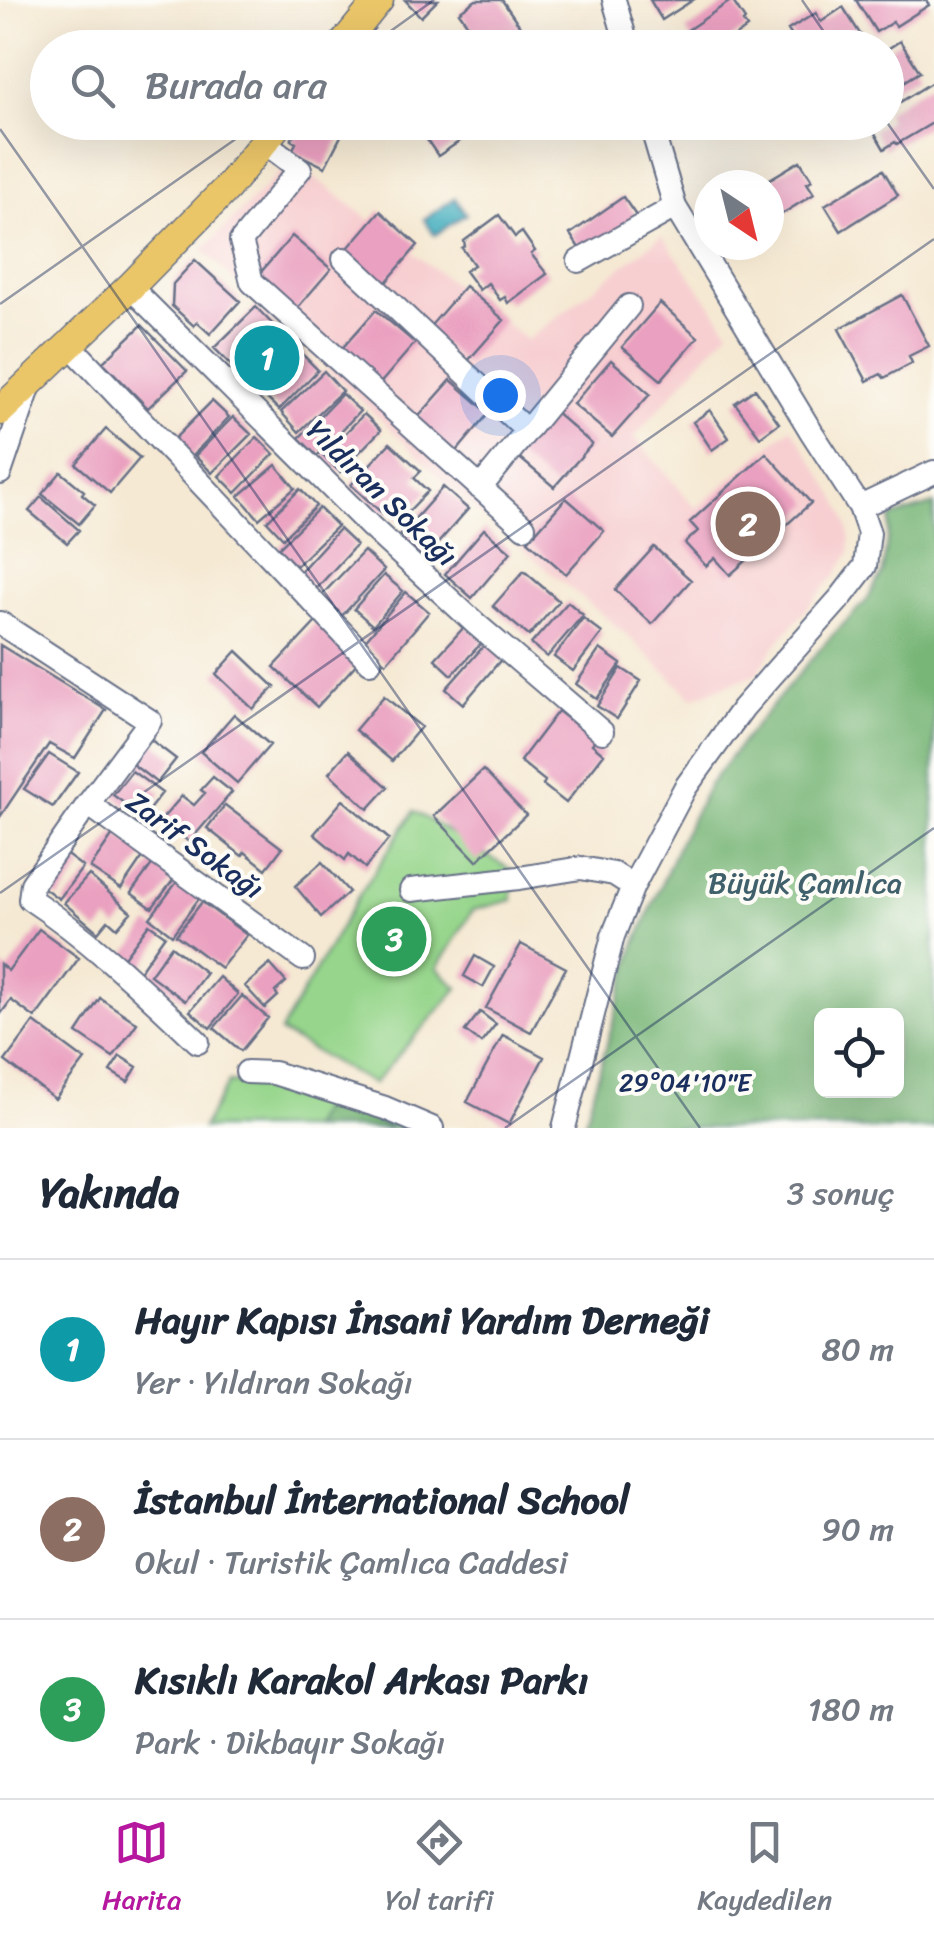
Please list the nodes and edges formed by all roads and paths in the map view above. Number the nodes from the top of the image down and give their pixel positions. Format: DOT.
graph roads {
  1 [pos="379,0"];
  2 [pos="614,0"];
  3 [pos="355,30"];
  4 [pos="623,30"];
  5 [pos="266,140"];
  6 [pos="278,140"];
  7 [pos="655,140"];
  8 [pos="675,207"];
  9 [pos="344,258"];
  10 [pos="579,261"];
  11 [pos="130,288"];
  12 [pos="629,306"];
  13 [pos="69,344"];
  14 [pos="31,382"];
  15 [pos="0,411"];
  16 [pos="527,432"];
  17 [pos="0,472"];
  18 [pos="934,472"];
  19 [pos="480,488"];
  20 [pos="860,507"];
  21 [pos="524,527"];
  22 [pos="0,624"];
  23 [pos="370,662"];
  24 [pos="602,732"];
  25 [pos="88,804"];
  26 [pos="633,886"];
  27 [pos="411,890"];
  28 [pos="303,959"];
  29 [pos="198,1042"];
  30 [pos="246,1072"];
  31 [pos="432,1128"];
  32 [pos="564,1128"];
  1 -- 3 [label="main road"];
  2 -- 4 [label="street"];
  5 -- 11 [label="main road"];
  6 -- 19 [label="street"];
  7 -- 8 [label="street"];
  8 -- 10 [label="street"];
  8 -- 20 [label="street"];
  9 -- 16 [label="street"];
  11 -- 13 [label="main road"];
  11 -- 24 [label="street, Yıldıran Sokağı"];
  12 -- 16 [label="street"];
  13 -- 14 [label="main road"];
  13 -- 23 [label="street"];
  14 -- 15 [label="main road"];
  14 -- 17 [label="street"];
  16 -- 19 [label="street"];
  18 -- 20 [label="street"];
  19 -- 21 [label="street"];
  20 -- 26 [label="street"];
  22 -- 25 [label="street, Zarif Sokağı"];
  25 -- 28 [label="street, Zarif Sokağı"];
  25 -- 29 [label="street"];
  26 -- 27 [label="street"];
  26 -- 32 [label="street"];
  30 -- 31 [label="street"];
}
